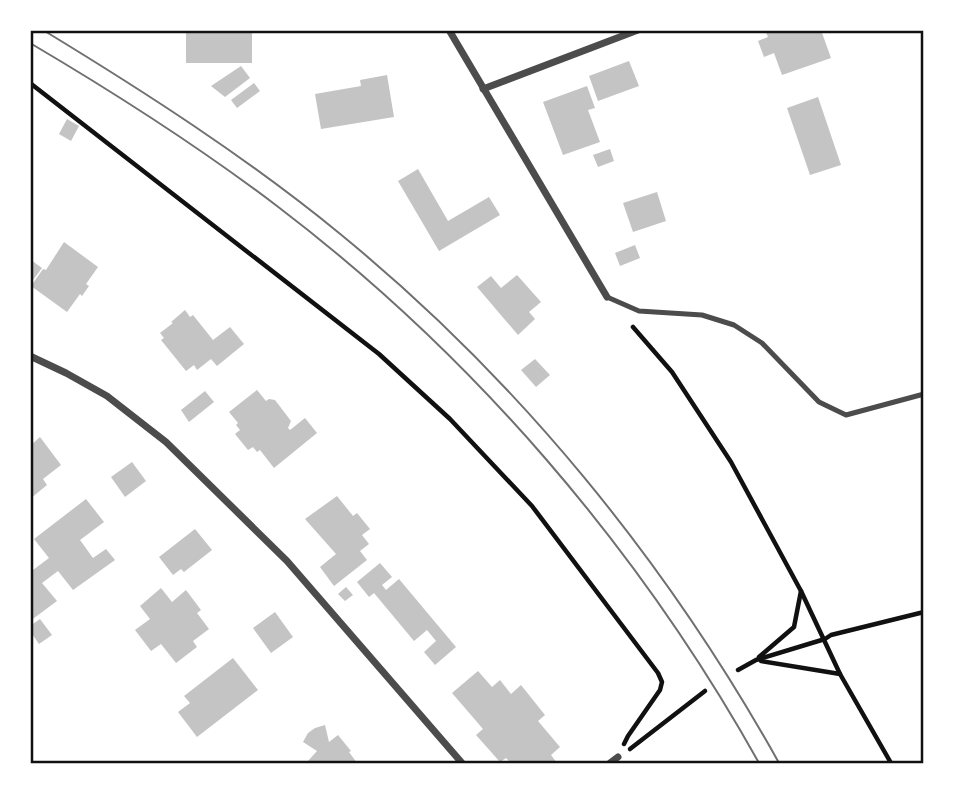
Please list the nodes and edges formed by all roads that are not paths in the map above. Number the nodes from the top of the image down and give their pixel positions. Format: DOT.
graph roads {
  1 [pos="449,30"];
  2 [pos="638,30"];
  3 [pos="484,89"];
  4 [pos="607,297"];
  5 [pos="30,356"];
  6 [pos="924,394"];
  7 [pos="618,757"];
  8 [pos="462,763"];
  9 [pos="610,763"];
  1 -- 3 [label="street"];
  2 -- 3 [label="street"];
  3 -- 4 [label="street"];
  4 -- 6 [label="lane"];
  5 -- 8 [label="street"];
  7 -- 9 [label="street"];
}
